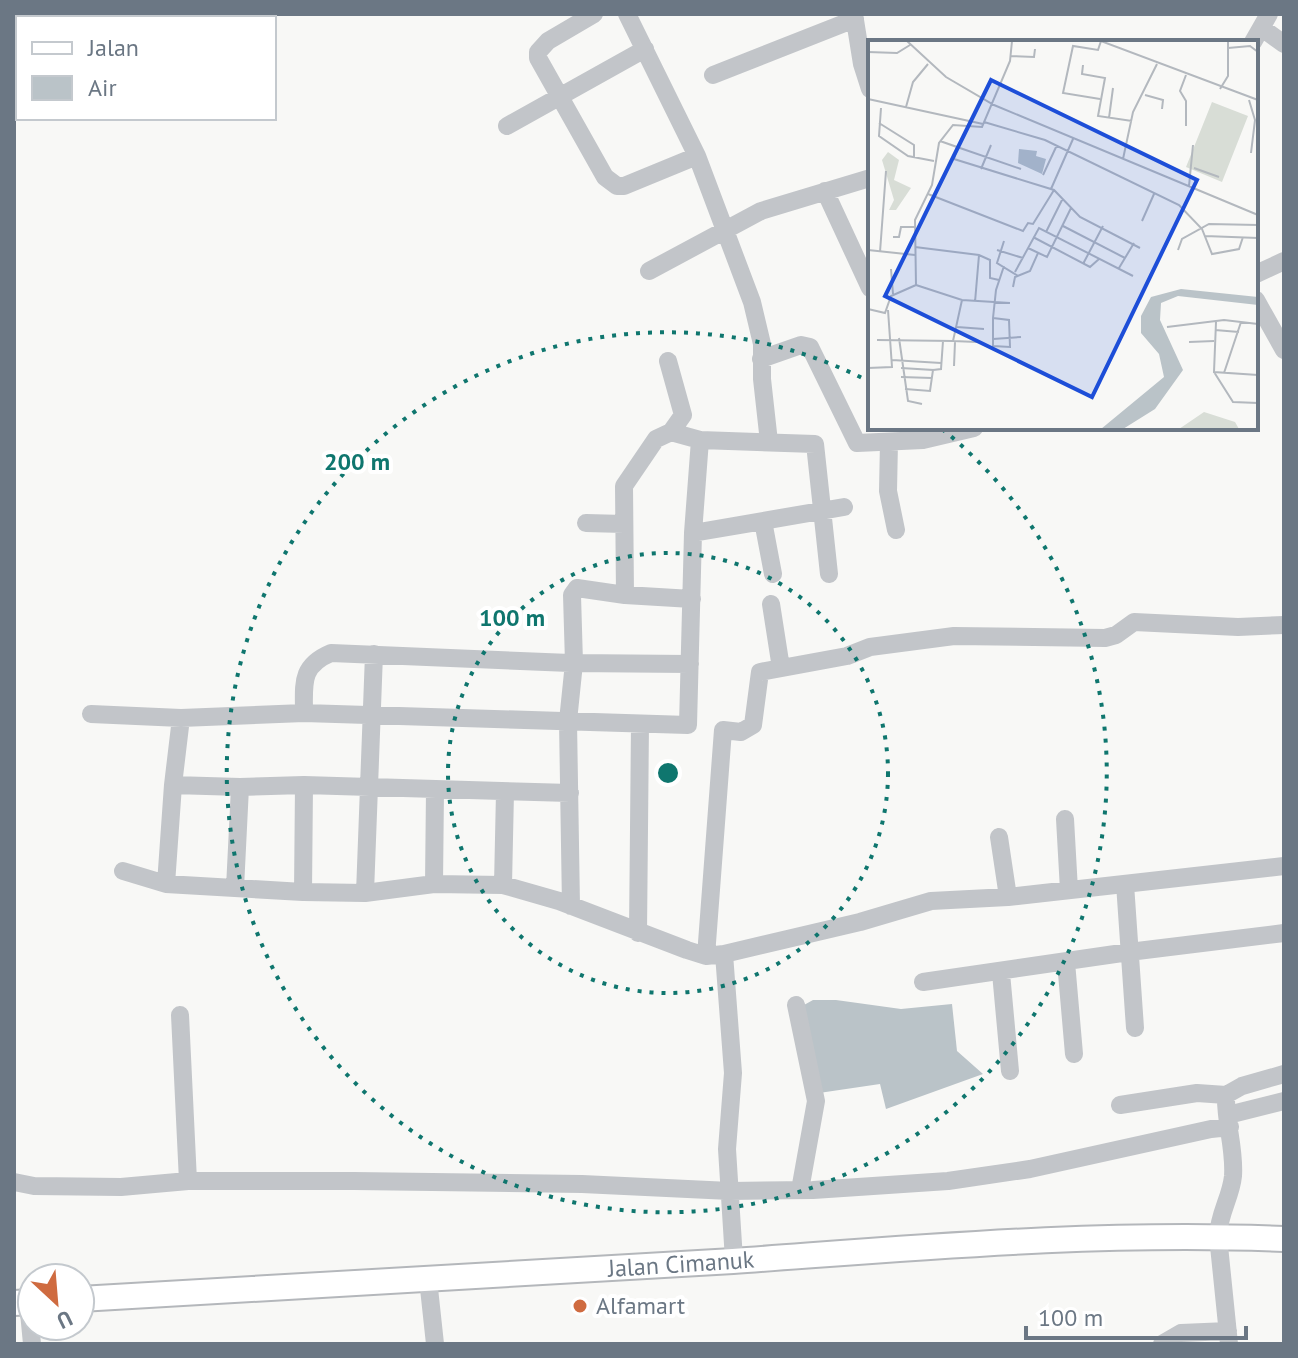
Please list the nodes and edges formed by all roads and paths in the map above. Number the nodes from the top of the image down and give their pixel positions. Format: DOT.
graph roads {
  1 [pos="594,14"];
  2 [pos="627,14"];
  3 [pos="854,17"];
  4 [pos="1265,22"];
  5 [pos="1284,44"];
  6 [pos="645,49"];
  7 [pos="713,75"];
  8 [pos="868,80"];
  9 [pos="560,96"];
  10 [pos="507,126"];
  11 [pos="697,156"];
  12 [pos="868,179"];
  13 [pos="825,191"];
  14 [pos="725,228"];
  15 [pos="1284,261"];
  16 [pos="649,271"];
  17 [pos="1258,273"];
  18 [pos="868,284"];
  19 [pos="1263,325"];
  20 [pos="1284,350"];
  21 [pos="761,359"];
  22 [pos="668,361"];
  23 [pos="957,430"];
  24 [pos="671,432"];
  25 [pos="922,434"];
  26 [pos="700,440"];
  27 [pos="769,442"];
  28 [pos="889,442"];
  29 [pos="844,507"];
  30 [pos="821,511"];
  31 [pos="763,521"];
  32 [pos="586,523"];
  33 [pos="624,524"];
  34 [pos="896,530"];
  35 [pos="693,533"];
  36 [pos="773,574"];
  37 [pos="829,574"];
  38 [pos="625,595"];
  39 [pos="692,599"];
  40 [pos="771,604"];
  41 [pos="1284,625"];
  42 [pos="374,654"];
  43 [pos="574,663"];
  44 [pos="690,664"];
  45 [pos="781,668"];
  46 [pos="304,713"];
  47 [pos="91,714"];
  48 [pos="370,715"];
  49 [pos="181,718"];
  50 [pos="568,721"];
  51 [pos="640,724"];
  52 [pos="173,785"];
  53 [pos="304,785"];
  54 [pos="370,786"];
  55 [pos="240,787"];
  56 [pos="435,790"];
  57 [pos="505,792"];
  58 [pos="570,793"];
  59 [pos="1065,819"];
  60 [pos="999,837"];
  61 [pos="1284,866"];
  62 [pos="123,871"];
  63 [pos="166,884"];
  64 [pos="434,884"];
  65 [pos="1125,884"];
  66 [pos="503,885"];
  67 [pos="235,888"];
  68 [pos="1069,890"];
  69 [pos="303,892"];
  70 [pos="365,893"];
  71 [pos="1008,897"];
  72 [pos="571,906"];
  73 [pos="638,933"];
  74 [pos="1284,933"];
  75 [pos="1129,952"];
  76 [pos="715,955"];
  77 [pos="1066,962"];
  78 [pos="1001,973"];
  79 [pos="923,982"];
  80 [pos="796,1005"];
  81 [pos="180,1015"];
  82 [pos="1135,1028"];
  83 [pos="1074,1054"];
  84 [pos="1010,1071"];
  85 [pos="1284,1074"];
  86 [pos="1226,1095"];
  87 [pos="1284,1101"];
  88 [pos="1120,1105"];
  89 [pos="1229,1121"];
  90 [pos="188,1181"];
  91 [pos="14,1182"];
  92 [pos="800,1190"];
  93 [pos="730,1191"];
  94 [pos="1218,1236"];
  95 [pos="1284,1239"];
  96 [pos="734,1260"];
  97 [pos="428,1279"];
  98 [pos="96,1298"];
  99 [pos="1229,1337"];
  100 [pos="435,1344"];
  101 [pos="1162,1344"];
  1 -- 9 [label="street"];
  2 -- 6 [label="street"];
  3 -- 7 [label="street"];
  3 -- 8 [label="street"];
  4 -- 5 [label="street"];
  6 -- 9 [label="street"];
  6 -- 11 [label="street"];
  9 -- 10 [label="street"];
  9 -- 11 [label="street"];
  11 -- 14 [label="street"];
  12 -- 13 [label="street"];
  13 -- 14 [label="street"];
  13 -- 18 [label="street"];
  14 -- 16 [label="street"];
  14 -- 21 [label="street"];
  15 -- 17 [label="street"];
  19 -- 20 [label="street"];
  21 -- 27 [label="street"];
  21 -- 28 [label="street"];
  22 -- 24 [label="street"];
  23 -- 25 [label="street"];
  24 -- 26 [label="street"];
  24 -- 33 [label="street"];
  25 -- 28 [label="street"];
  26 -- 27 [label="street"];
  26 -- 35 [label="street"];
  27 -- 30 [label="street"];
  28 -- 34 [label="street"];
  29 -- 30 [label="street"];
  30 -- 31 [label="street"];
  30 -- 37 [label="street"];
  31 -- 35 [label="street"];
  31 -- 36 [label="street"];
  32 -- 33 [label="street"];
  33 -- 38 [label="street"];
  35 -- 39 [label="street"];
  38 -- 39 [label="street"];
  38 -- 43 [label="street"];
  39 -- 44 [label="street"];
  40 -- 45 [label="street"];
  41 -- 45 [label="street"];
  42 -- 43 [label="street"];
  42 -- 46 [label="street"];
  42 -- 48 [label="street"];
  43 -- 44 [label="street"];
  43 -- 50 [label="street"];
  44 -- 51 [label="street"];
  45 -- 76 [label="street"];
  46 -- 48 [label="street"];
  46 -- 49 [label="street"];
  47 -- 49 [label="street"];
  48 -- 50 [label="street"];
  48 -- 54 [label="street"];
  49 -- 52 [label="street"];
  50 -- 51 [label="street"];
  50 -- 58 [label="street"];
  51 -- 73 [label="street"];
  52 -- 55 [label="street"];
  52 -- 63 [label="street"];
  53 -- 54 [label="street"];
  53 -- 55 [label="street"];
  53 -- 69 [label="street"];
  54 -- 56 [label="street"];
  54 -- 70 [label="street"];
  55 -- 67 [label="street"];
  56 -- 57 [label="street"];
  56 -- 64 [label="street"];
  57 -- 58 [label="street"];
  57 -- 66 [label="street"];
  58 -- 72 [label="street"];
  59 -- 68 [label="street"];
  60 -- 71 [label="street"];
  61 -- 65 [label="street"];
  62 -- 63 [label="street"];
  63 -- 67 [label="street"];
  64 -- 66 [label="street"];
  64 -- 70 [label="street"];
  65 -- 68 [label="street"];
  65 -- 75 [label="street"];
  66 -- 72 [label="street"];
  67 -- 69 [label="street"];
  68 -- 71 [label="street"];
  69 -- 70 [label="street"];
  71 -- 76 [label="street"];
  72 -- 73 [label="street"];
  73 -- 76 [label="street"];
  74 -- 75 [label="street"];
  75 -- 77 [label="street"];
  75 -- 82 [label="street"];
  76 -- 93 [label="street"];
  77 -- 78 [label="street"];
  77 -- 83 [label="street"];
  78 -- 79 [label="street"];
  78 -- 84 [label="street"];
  80 -- 92 [label="street"];
  81 -- 90 [label="street"];
  85 -- 86 [label="street"];
  86 -- 88 [label="street"];
  86 -- 89 [label="street"];
  87 -- 89 [label="street"];
  89 -- 92 [label="street"];
  89 -- 94 [label="street"];
  90 -- 91 [label="street"];
  90 -- 93 [label="street"];
  92 -- 93 [label="street"];
  93 -- 96 [label="street"];
  94 -- 95 [label="main road, Jalan Cimanuk"];
  94 -- 96 [label="main road, Jalan Cimanuk"];
  94 -- 99 [label="street"];
  96 -- 97 [label="main road, Jalan Cimanuk"];
  97 -- 98 [label="main road, Jalan Cimanuk"];
  97 -- 100 [label="street"];
  99 -- 101 [label="street"];
}
